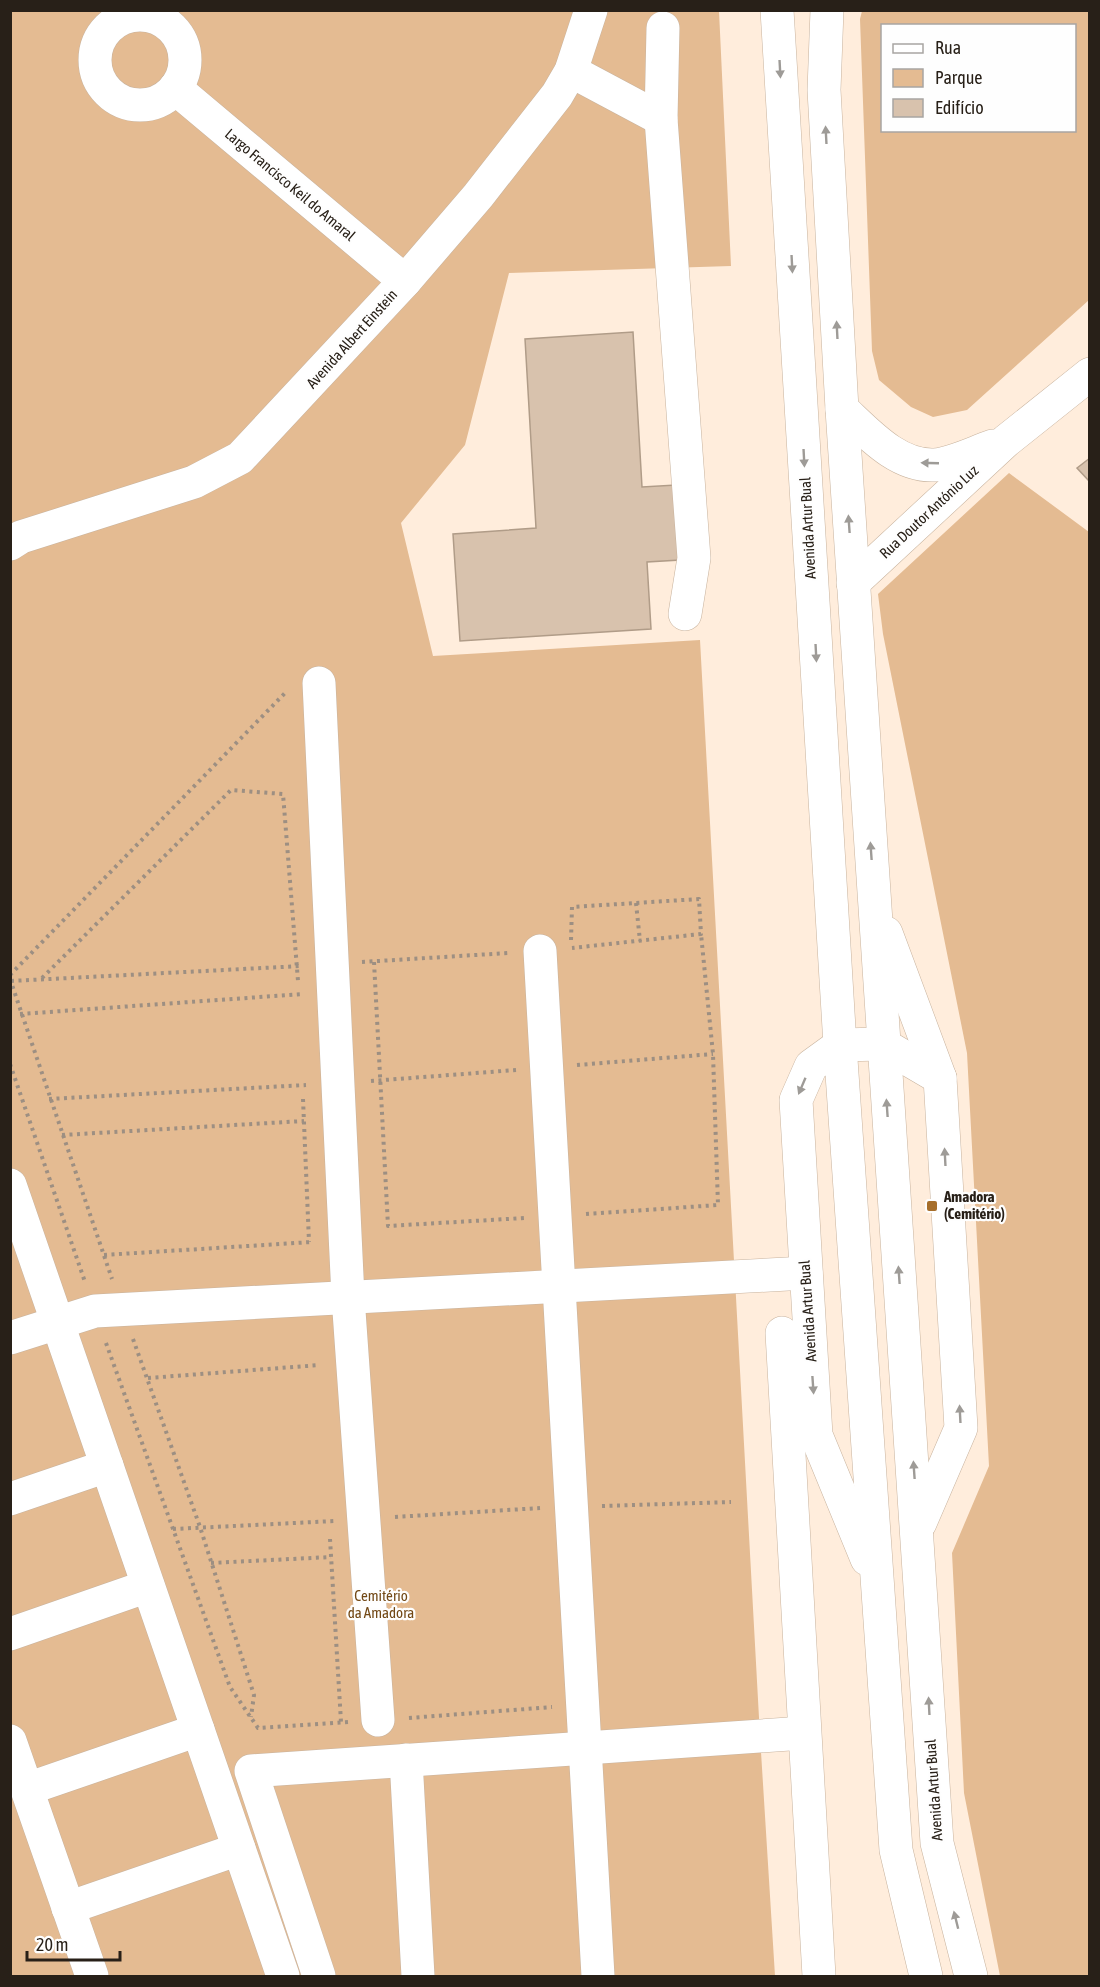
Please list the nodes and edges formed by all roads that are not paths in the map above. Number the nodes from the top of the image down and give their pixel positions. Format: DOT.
graph roads {
  1 [pos="591,10"];
  2 [pos="777,10"];
  3 [pos="827,10"];
  4 [pos="663,28"];
  5 [pos="571,71"];
  6 [pos="175,88"];
  7 [pos="661,119"];
  8 [pos="405,281"];
  9 [pos="1089,374"];
  10 [pos="842,409"];
  11 [pos="1006,441"];
  12 [pos="14,532"];
  13 [pos="853,583"];
  14 [pos="685,614"];
  15 [pos="319,683"];
  16 [pos="874,902"];
  17 [pos="555,949"];
  18 [pos="882,1044"];
  19 [pos="840,1045"];
  20 [pos="940,1078"];
  21 [pos="10,1185"];
  22 [pos="806,1273"];
  23 [pos="560,1286"];
  24 [pos="348,1297"];
  25 [pos="58,1322"];
  26 [pos="782,1333"];
  27 [pos="10,1338"];
  28 [pos="802,1435"];
  29 [pos="107,1466"];
  30 [pos="10,1500"];
  31 [pos="918,1527"];
  32 [pos="878,1584"];
  33 [pos="148,1586"];
  34 [pos="10,1634"];
  35 [pos="378,1720"];
  36 [pos="198,1730"];
  37 [pos="804,1733"];
  38 [pos="10,1741"];
  39 [pos="585,1748"];
  40 [pos="406,1760"];
  41 [pos="27,1789"];
  42 [pos="239,1849"];
  43 [pos="68,1908"];
  44 [pos="92,1977"];
  45 [pos="283,1977"];
  46 [pos="319,1977"];
  47 [pos="418,1977"];
  48 [pos="598,1977"];
  49 [pos="819,1977"];
  50 [pos="926,1977"];
  51 [pos="971,1977"];
  1 -- 5 [label="street, Avenida Albert Einstein"];
  2 -- 19 [label="street, Avenida Artur Bual, one-way"];
  10 -- 3 [label="street, Avenida Artur Bual, one-way"];
  4 -- 7 [label="street"];
  5 -- 7 [label="street"];
  5 -- 8 [label="street, Avenida Albert Einstein"];
  6 -- 8 [label="street, Largo Francisco Keil do Amaral"];
  7 -- 14 [label="street"];
  8 -- 12 [label="street, Avenida Albert Einstein"];
  9 -- 11 [label="street, Rua Doutor António Luz"];
  11 -- 10 [label="street, Rua Doutor António Luz, one-way"];
  13 -- 10 [label="street, Avenida Artur Bual, one-way"];
  11 -- 13 [label="street, Rua Doutor António Luz"];
  16 -- 13 [label="street, Avenida Artur Bual, one-way"];
  15 -- 24 [label="street"];
  16 -- 18 [label="street, Avenida Artur Bual"];
  16 -- 20 [label="street, Avenida Artur Bual"];
  17 -- 23 [label="street"];
  18 -- 19 [label="street"];
  18 -- 20 [label="street"];
  31 -- 18 [label="street, Avenida Artur Bual, one-way"];
  19 -- 22 [label="street, Avenida Artur Bual, one-way"];
  19 -- 32 [label="street, Avenida Artur Bual"];
  31 -- 20 [label="street, Avenida Artur Bual, one-way"];
  21 -- 25 [label="street"];
  22 -- 23 [label="street"];
  22 -- 28 [label="street, Avenida Artur Bual, one-way"];
  23 -- 24 [label="street"];
  23 -- 39 [label="street"];
  24 -- 25 [label="street"];
  24 -- 35 [label="street"];
  25 -- 27 [label="street"];
  25 -- 29 [label="street"];
  26 -- 28 [label="street"];
  28 -- 32 [label="street, Avenida Artur Bual"];
  28 -- 37 [label="street"];
  29 -- 30 [label="street"];
  29 -- 33 [label="street"];
  51 -- 31 [label="street, Avenida Artur Bual, one-way"];
  32 -- 50 [label="street, Avenida Artur Bual"];
  33 -- 34 [label="street"];
  33 -- 36 [label="street"];
  36 -- 41 [label="street"];
  36 -- 42 [label="street"];
  37 -- 39 [label="street"];
  37 -- 49 [label="street"];
  38 -- 41 [label="street"];
  39 -- 40 [label="street"];
  39 -- 48 [label="street"];
  40 -- 46 [label="street"];
  40 -- 47 [label="street"];
  41 -- 43 [label="street"];
  42 -- 43 [label="street"];
  42 -- 45 [label="street"];
  43 -- 44 [label="street"];
}
